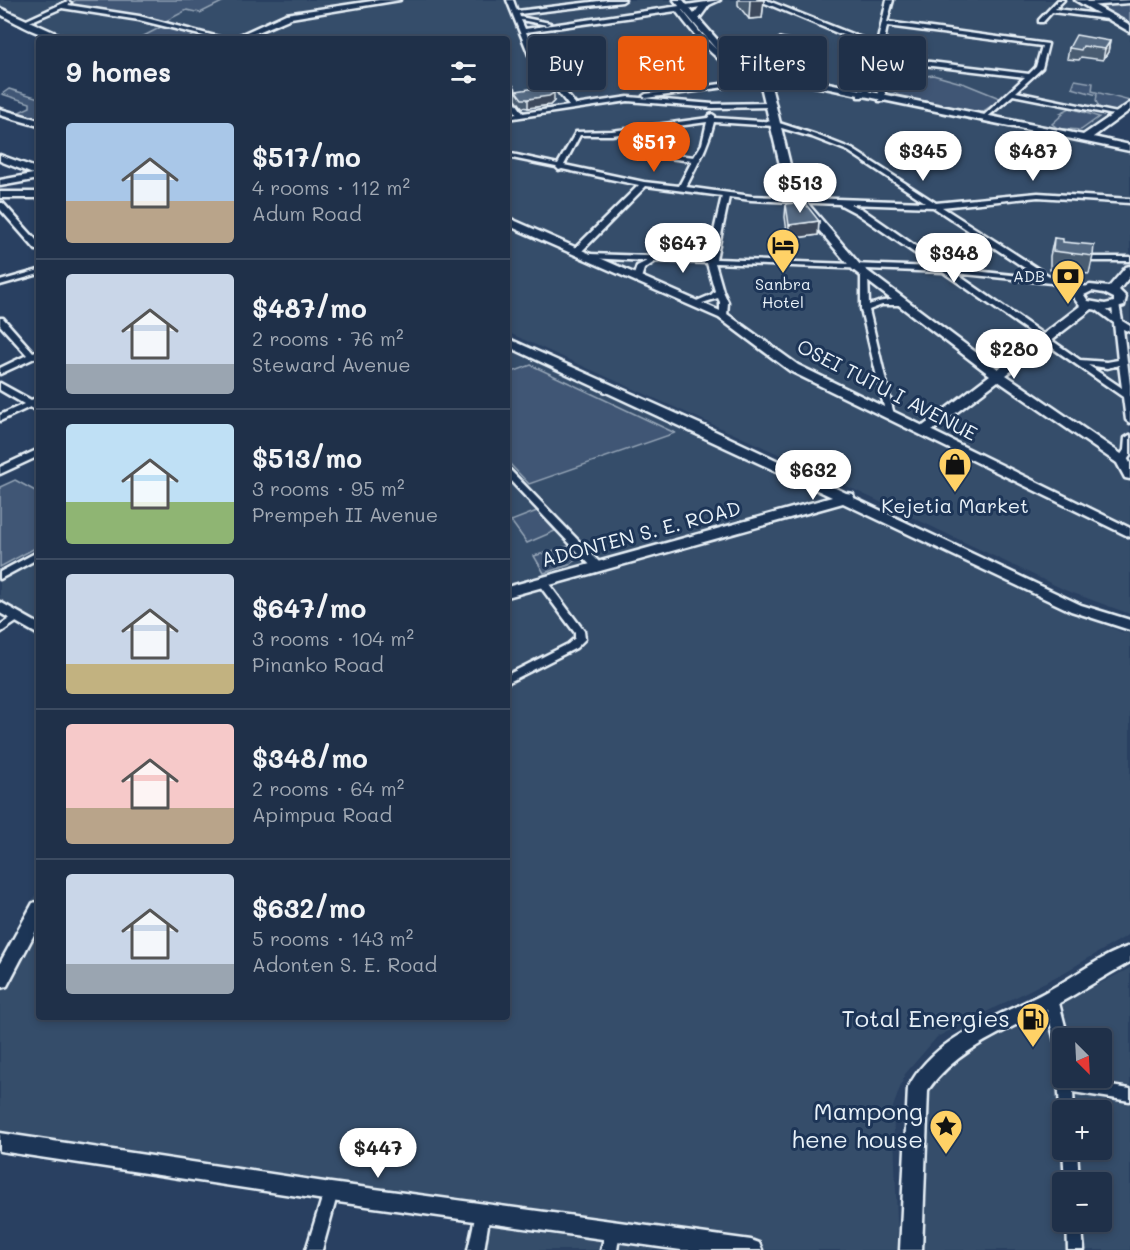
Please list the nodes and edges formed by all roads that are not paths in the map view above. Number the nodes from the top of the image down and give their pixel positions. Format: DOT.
graph roads {
  1 [pos="73,0"];
  2 [pos="396,0"];
  3 [pos="510,0"];
  4 [pos="622,0"];
  5 [pos="717,0"];
  6 [pos="761,0"];
  7 [pos="890,0"];
  8 [pos="1061,0"];
  9 [pos="1130,1"];
  10 [pos="1083,2"];
  11 [pos="680,5"];
  12 [pos="705,5"];
  13 [pos="61,6"];
  14 [pos="0,11"];
  15 [pos="1054,11"];
  16 [pos="516,16"];
  17 [pos="1108,16"];
  18 [pos="695,19"];
  19 [pos="1041,21"];
  20 [pos="23,23"];
  21 [pos="556,24"];
  22 [pos="886,24"];
  23 [pos="1130,29"];
  24 [pos="522,31"];
  25 [pos="57,36"];
  26 [pos="211,36"];
  27 [pos="242,36"];
  28 [pos="850,36"];
  29 [pos="883,36"];
  30 [pos="719,47"];
  31 [pos="719,58"];
  32 [pos="926,64"];
  33 [pos="1030,76"];
  34 [pos="719,86"];
  35 [pos="827,88"];
  36 [pos="771,90"];
  37 [pos="866,90"];
  38 [pos="879,90"];
  39 [pos="1011,93"];
  40 [pos="862,94"];
  41 [pos="882,98"];
  42 [pos="510,99"];
  43 [pos="628,99"];
  44 [pos="771,100"];
  45 [pos="573,106"];
  46 [pos="713,106"];
  47 [pos="1130,106"];
  48 [pos="0,112"];
  49 [pos="1119,114"];
  50 [pos="521,115"];
  51 [pos="510,117"];
  52 [pos="984,118"];
  53 [pos="710,120"];
  54 [pos="36,122"];
  55 [pos="776,124"];
  56 [pos="1084,139"];
  57 [pos="1130,148"];
  58 [pos="645,153"];
  59 [pos="0,156"];
  60 [pos="510,156"];
  61 [pos="698,160"];
  62 [pos="36,164"];
  63 [pos="559,168"];
  64 [pos="36,173"];
  65 [pos="36,175"];
  66 [pos="36,184"];
  67 [pos="644,184"];
  68 [pos="4,189"];
  69 [pos="681,189"];
  70 [pos="913,190"];
  71 [pos="36,194"];
  72 [pos="726,196"];
  73 [pos="799,200"];
  74 [pos="1130,201"];
  75 [pos="839,202"];
  76 [pos="864,202"];
  77 [pos="890,202"];
  78 [pos="0,205"];
  79 [pos="936,205"];
  80 [pos="859,211"];
  81 [pos="510,222"];
  82 [pos="36,245"];
  83 [pos="583,253"];
  84 [pos="656,259"];
  85 [pos="1087,259"];
  86 [pos="1130,259"];
  87 [pos="711,262"];
  88 [pos="1130,269"];
  89 [pos="944,270"];
  90 [pos="860,272"];
  91 [pos="36,273"];
  92 [pos="637,278"];
  93 [pos="1051,281"];
  94 [pos="0,283"];
  95 [pos="1084,289"];
  96 [pos="719,292"];
  97 [pos="1119,298"];
  98 [pos="696,303"];
  99 [pos="902,303"];
  100 [pos="1093,307"];
  101 [pos="865,309"];
  102 [pos="723,316"];
  103 [pos="0,320"];
  104 [pos="1120,325"];
  105 [pos="1130,330"];
  106 [pos="510,337"];
  107 [pos="1043,338"];
  108 [pos="510,343"];
  109 [pos="35,355"];
  110 [pos="1076,360"];
  111 [pos="1123,362"];
  112 [pos="0,371"];
  113 [pos="997,374"];
  114 [pos="0,386"];
  115 [pos="1129,398"];
  116 [pos="36,404"];
  117 [pos="890,415"];
  118 [pos="0,418"];
  119 [pos="1130,420"];
  120 [pos="923,432"];
  121 [pos="1130,438"];
  122 [pos="36,453"];
  123 [pos="1122,461"];
  124 [pos="0,471"];
  125 [pos="510,475"];
  126 [pos="1130,475"];
  127 [pos="850,496"];
  128 [pos="1128,528"];
  129 [pos="36,556"];
  130 [pos="597,566"];
  131 [pos="0,576"];
  132 [pos="542,582"];
  133 [pos="510,591"];
  134 [pos="0,606"];
  135 [pos="18,617"];
  136 [pos="1130,617"];
  137 [pos="1130,625"];
  138 [pos="36,628"];
  139 [pos="0,630"];
  140 [pos="510,677"];
  141 [pos="36,914"];
  142 [pos="1130,953"];
  143 [pos="0,981"];
  144 [pos="1051,999"];
  145 [pos="1059,1028"];
  146 [pos="1098,1088"];
  147 [pos="1130,1095"];
  148 [pos="0,1143"];
  149 [pos="331,1192"];
  150 [pos="483,1213"];
  151 [pos="1075,1232"];
  152 [pos="611,1240"];
  153 [pos="314,1250"];
  154 [pos="476,1250"];
  155 [pos="750,1250"];
  156 [pos="911,1250"];
  157 [pos="1076,1250"];
  1 -- 13 [label="street"];
  2 -- 27 [label="street"];
  3 -- 16 [label="street"];
  4 -- 16 [label="street"];
  5 -- 12 [label="street"];
  6 -- 28 [label="street"];
  7 -- 22 [label="street"];
  8 -- 15 [label="street"];
  9 -- 10 [label="street"];
  10 -- 17 [label="street"];
  11 -- 12 [label="street"];
  11 -- 18 [label="street"];
  11 -- 21 [label="street"];
  11 -- 31 [label="street"];
  12 -- 18 [label="street"];
  13 -- 20 [label="street"];
  13 -- 26 [label="street"];
  14 -- 20 [label="street"];
  15 -- 17 [label="street"];
  15 -- 19 [label="street"];
  16 -- 21 [label="street"];
  16 -- 24 [label="street"];
  17 -- 23 [label="street"];
  18 -- 30 [label="street"];
  20 -- 25 [label="street"];
  21 -- 24 [label="street"];
  22 -- 29 [label="street"];
  22 -- 33 [label="street"];
  24 -- 45 [label="street"];
  32 -- 33 [label="street"];
  33 -- 39 [label="street"];
  34 -- 43 [label="street"];
  35 -- 40 [label="street"];
  36 -- 44 [label="street"];
  37 -- 40 [label="street"];
  38 -- 41 [label="street"];
  39 -- 49 [label="street"];
  39 -- 52 [label="street"];
  40 -- 41 [label="street"];
  41 -- 52 [label="street"];
  42 -- 50 [label="street"];
  43 -- 45 [label="street"];
  43 -- 46 [label="street"];
  44 -- 46 [label="street"];
  44 -- 55 [label="street"];
  45 -- 50 [label="street"];
  46 -- 53 [label="street"];
  47 -- 49 [label="street"];
  48 -- 54 [label="street"];
  49 -- 56 [label="street"];
  50 -- 51 [label="street"];
  52 -- 56 [label="street"];
  53 -- 55 [label="street"];
  53 -- 61 [label="street"];
  53 -- 63 [label="street"];
  55 -- 70 [label="street"];
  55 -- 73 [label="street"];
  56 -- 57 [label="street"];
  58 -- 61 [label="street"];
  59 -- 62 [label="street"];
  59 -- 64 [label="street"];
  60 -- 63 [label="street"];
  61 -- 69 [label="street"];
  63 -- 67 [label="street"];
  65 -- 68 [label="street"];
  66 -- 68 [label="street"];
  67 -- 69 [label="street"];
  67 -- 83 [label="street"];
  68 -- 71 [label="street"];
  69 -- 72 [label="street"];
  70 -- 77 [label="street"];
  70 -- 79 [label="street"];
  72 -- 73 [label="street"];
  72 -- 87 [label="street"];
  73 -- 75 [label="street"];
  73 -- 90 [label="street"];
  74 -- 79 [label="street"];
  75 -- 76 [label="street"];
  75 -- 80 [label="street"];
  76 -- 77 [label="street"];
  76 -- 80 [label="street"];
  77 -- 79 [label="street"];
  78 -- 82 [label="street"];
  79 -- 93 [label="street"];
  80 -- 89 [label="street"];
  81 -- 83 [label="street, OSEI TUTU I AVENUE"];
  83 -- 84 [label="street"];
  83 -- 92 [label="street, OSEI TUTU I AVENUE"];
  84 -- 87 [label="street"];
  84 -- 92 [label="street"];
  85 -- 86 [label="street"];
  87 -- 90 [label="street"];
  87 -- 96 [label="street"];
  88 -- 97 [label="street"];
  89 -- 90 [label="street"];
  89 -- 93 [label="street"];
  89 -- 107 [label="street"];
  90 -- 99 [label="street"];
  90 -- 101 [label="street"];
  91 -- 94 [label="street"];
  92 -- 98 [label="street, OSEI TUTU I AVENUE"];
  93 -- 95 [label="street"];
  95 -- 97 [label="street"];
  95 -- 100 [label="street"];
  96 -- 98 [label="street"];
  96 -- 102 [label="street"];
  97 -- 100 [label="street"];
  97 -- 104 [label="street"];
  98 -- 102 [label="street, OSEI TUTU I AVENUE"];
  99 -- 101 [label="street"];
  99 -- 113 [label="street"];
  100 -- 104 [label="street"];
  100 -- 107 [label="street"];
  101 -- 117 [label="street"];
  102 -- 117 [label="street, OSEI TUTU I AVENUE"];
  103 -- 109 [label="street"];
  104 -- 105 [label="street"];
  104 -- 111 [label="street"];
  106 -- 127 [label="street"];
  107 -- 110 [label="street"];
  107 -- 113 [label="street"];
  108 -- 127 [label="street"];
  109 -- 112 [label="street"];
  110 -- 111 [label="street"];
  110 -- 115 [label="street"];
  111 -- 115 [label="street"];
  113 -- 120 [label="street"];
  113 -- 123 [label="street"];
  114 -- 116 [label="street"];
  115 -- 119 [label="street"];
  116 -- 118 [label="street"];
  117 -- 120 [label="street, OSEI TUTU I AVENUE"];
  120 -- 128 [label="street, OSEI TUTU I AVENUE"];
  121 -- 123 [label="street"];
  122 -- 124 [label="street"];
  123 -- 126 [label="street"];
  125 -- 130 [label="street"];
  127 -- 130 [label="street, ADONTEN S. E. ROAD"];
  127 -- 136 [label="street"];
  127 -- 137 [label="street"];
  129 -- 131 [label="street"];
  130 -- 132 [label="street, ADONTEN S. E. ROAD"];
  132 -- 133 [label="street, ADONTEN S. E. ROAD"];
  132 -- 140 [label="street"];
  134 -- 135 [label="street"];
  135 -- 138 [label="street"];
  135 -- 139 [label="street"];
  141 -- 143 [label="street"];
  142 -- 144 [label="street"];
  144 -- 145 [label="street"];
  144 -- 156 [label="street"];
  146 -- 147 [label="street"];
  148 -- 149 [label="street"];
  149 -- 150 [label="street"];
  149 -- 153 [label="street"];
  150 -- 152 [label="street"];
  150 -- 154 [label="street"];
  151 -- 157 [label="street"];
  152 -- 155 [label="street"];
}
